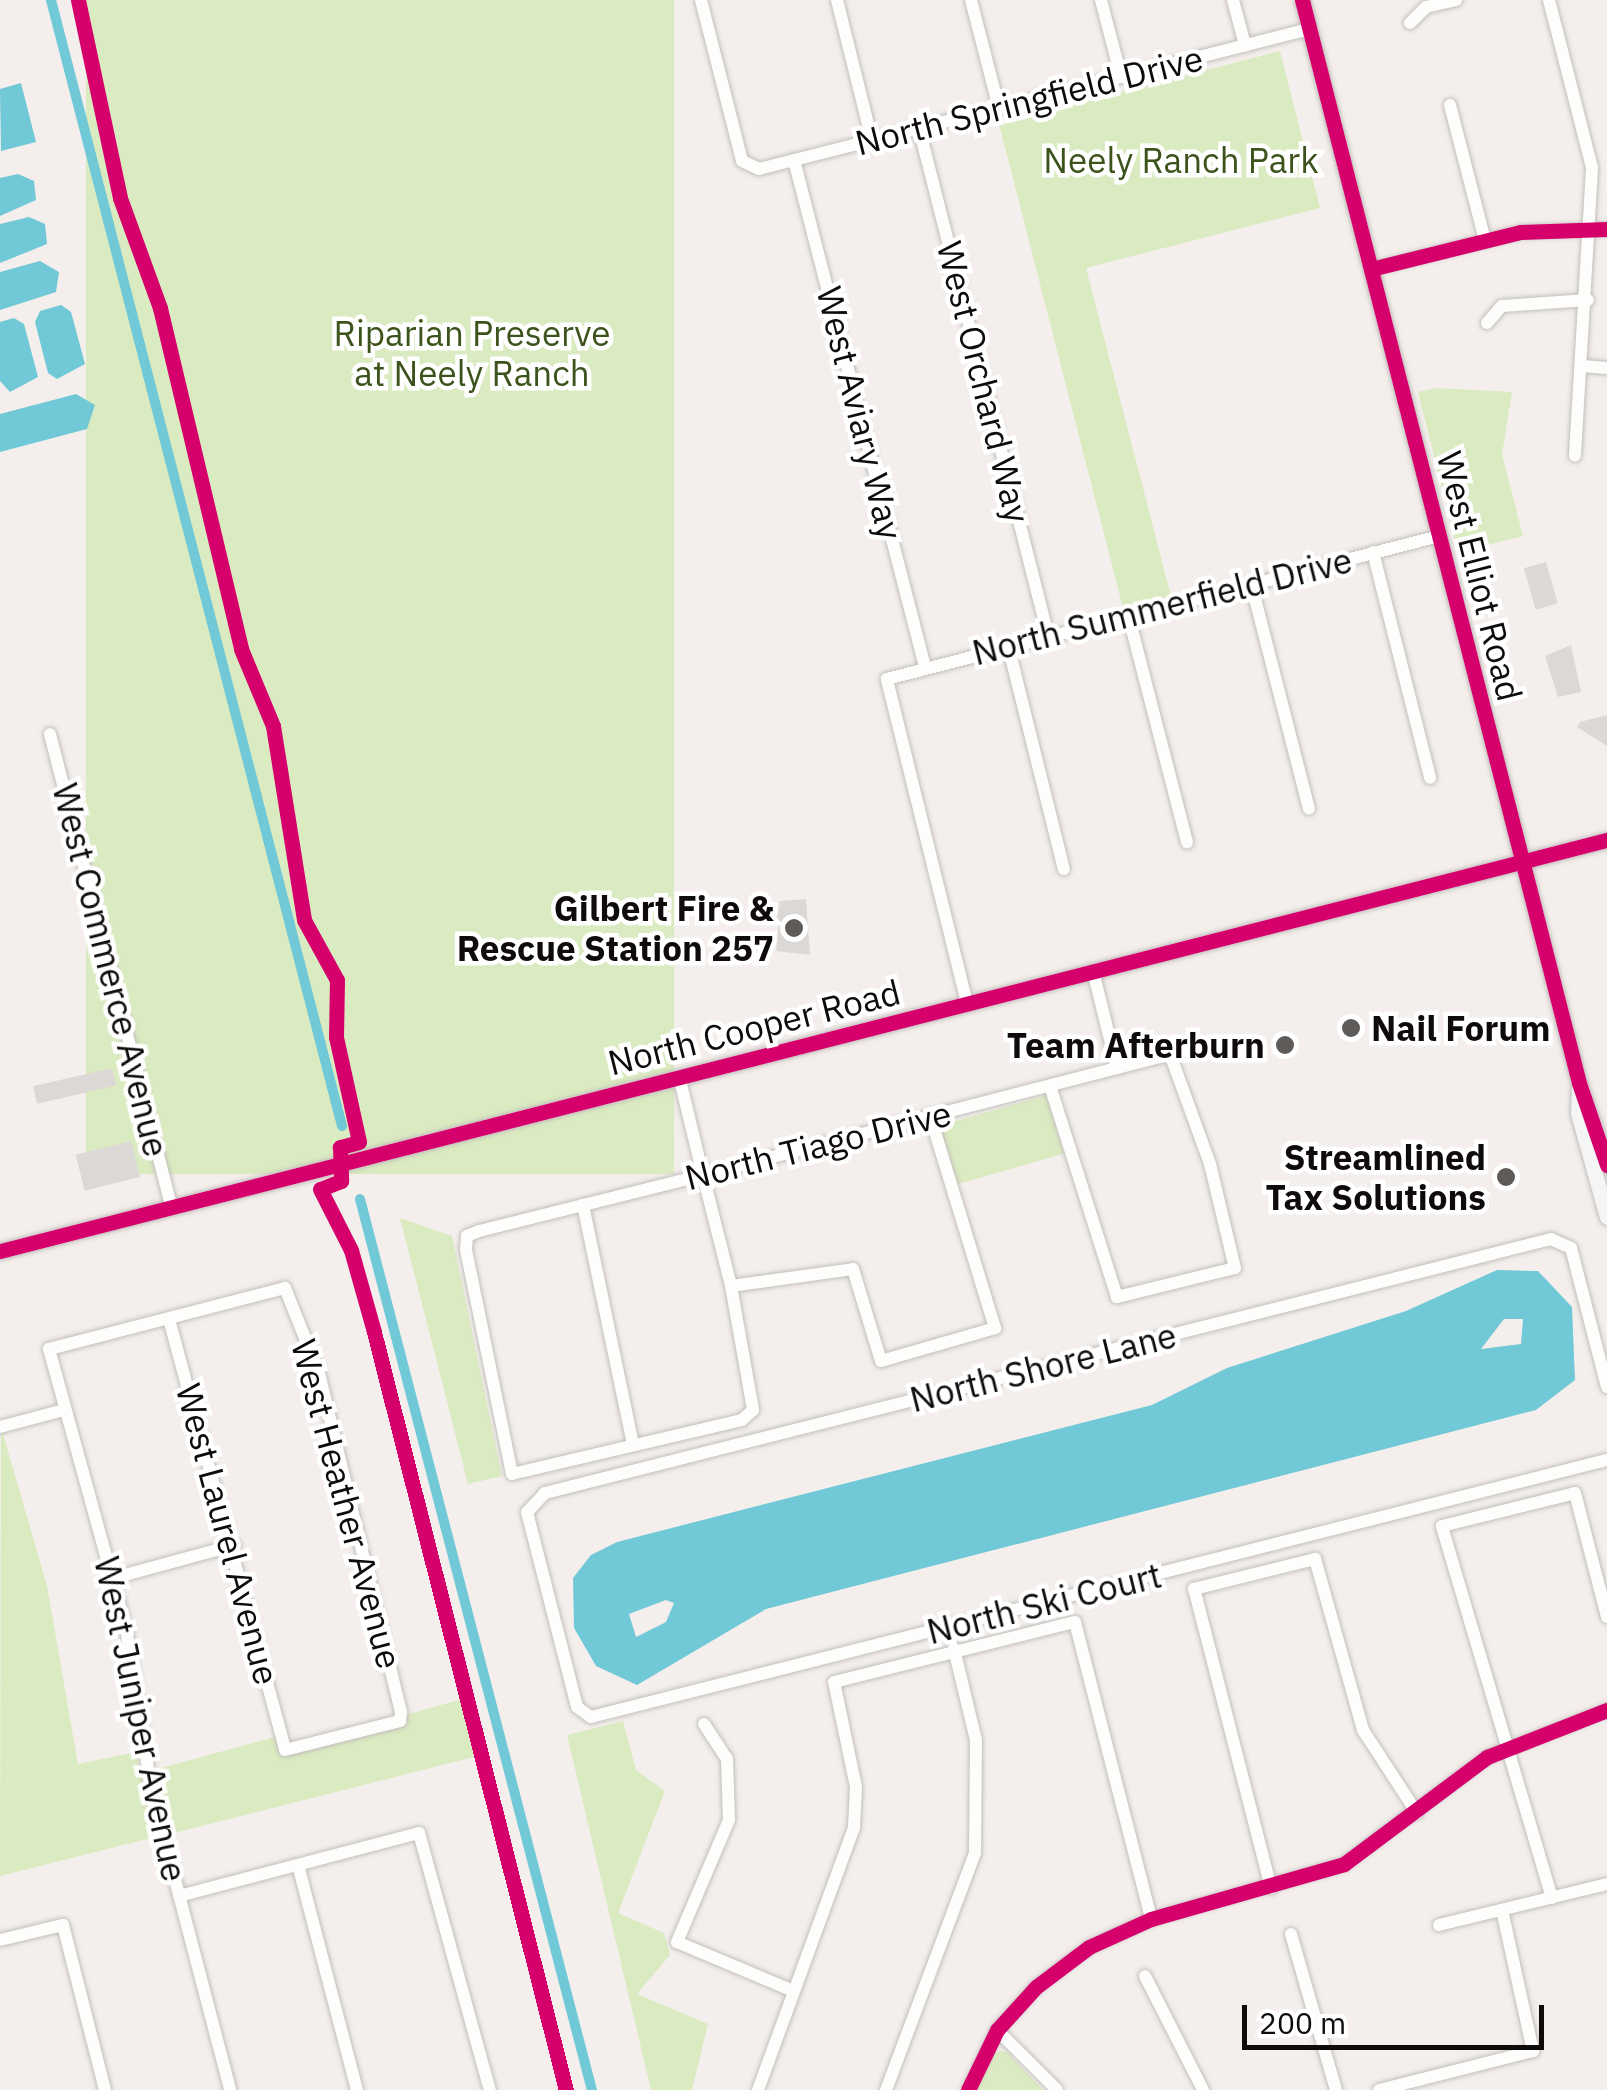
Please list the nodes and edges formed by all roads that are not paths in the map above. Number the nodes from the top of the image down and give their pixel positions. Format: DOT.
graph roads {
  1 [pos="701,0"];
  2 [pos="837,0"];
  3 [pos="971,0"];
  4 [pos="1101,0"];
  5 [pos="1233,0"];
  6 [pos="1302,0"];
  7 [pos="1456,0"];
  8 [pos="1549,0"];
  9 [pos="1410,23"];
  10 [pos="1309,29"];
  11 [pos="1245,45"];
  12 [pos="1121,76"];
  13 [pos="1450,105"];
  14 [pos="999,108"];
  15 [pos="919,128"];
  16 [pos="872,140"];
  17 [pos="794,160"];
  18 [pos="1607,228"];
  19 [pos="1591,229"];
  20 [pos="1485,240"];
  21 [pos="1371,269"];
  22 [pos="1588,300"];
  23 [pos="1487,323"];
  24 [pos="1583,366"];
  25 [pos="1607,368"];
  26 [pos="1575,455"];
  27 [pos="1439,536"];
  28 [pos="1373,552"];
  29 [pos="1252,583"];
  30 [pos="1128,614"];
  31 [pos="1048,635"];
  32 [pos="1008,646"];
  33 [pos="926,666"];
  34 [pos="50,734"];
  35 [pos="1430,778"];
  36 [pos="1310,810"];
  37 [pos="1607,840"];
  38 [pos="1186,842"];
  39 [pos="1522,860"];
  40 [pos="1064,869"];
  41 [pos="1094,971"];
  42 [pos="967,1004"];
  43 [pos="1117,1068"];
  44 [pos="680,1076"];
  45 [pos="1579,1083"];
  46 [pos="1050,1086"];
  47 [pos="930,1116"];
  48 [pos="1607,1164"];
  49 [pos="703,1175"];
  50 [pos="584,1205"];
  51 [pos="171,1206"];
  52 [pos="1607,1218"];
  53 [pos="0,1251"];
  54 [pos="731,1286"];
  55 [pos="169,1319"];
  56 [pos="1607,1322"];
  57 [pos="1592,1326"];
  58 [pos="1602,1344"];
  59 [pos="1607,1387"];
  60 [pos="64,1410"];
  61 [pos="0,1427"];
  62 [pos="633,1445"];
  63 [pos="1607,1460"];
  64 [pos="236,1545"];
  65 [pos="114,1578"];
  66 [pos="552,1615"];
  67 [pos="1607,1618"];
  68 [pos="954,1649"];
  69 [pos="1607,1710"];
  70 [pos="704,1724"];
  71 [pos="1511,1744"];
  72 [pos="285,1750"];
  73 [pos="1417,1814"];
  74 [pos="298,1865"];
  75 [pos="1607,1884"];
  76 [pos="1271,1888"];
  77 [pos="179,1896"];
  78 [pos="1552,1898"];
  79 [pos="1502,1910"];
  80 [pos="1152,1920"];
  81 [pos="1439,1925"];
  82 [pos="1291,1934"];
  83 [pos="0,1940"];
  84 [pos="1145,1976"];
  85 [pos="789,1989"];
  86 [pos="997,2030"];
  87 [pos="105,2090"];
  88 [pos="230,2090"];
  89 [pos="357,2090"];
  90 [pos="490,2090"];
  91 [pos="758,2090"];
  92 [pos="886,2090"];
  93 [pos="968,2090"];
  94 [pos="1057,2090"];
  95 [pos="1203,2090"];
  96 [pos="1336,2090"];
  97 [pos="1379,2090"];
  1 -- 17 [label="street, North Springfield Drive"];
  2 -- 16 [label="street"];
  3 -- 14 [label="street"];
  4 -- 12 [label="street"];
  5 -- 11 [label="street"];
  6 -- 10 [label="main road, West Elliot Road"];
  7 -- 9 [label="street"];
  8 -- 19 [label="street"];
  10 -- 11 [label="street, North Springfield Drive"];
  10 -- 21 [label="main road, West Elliot Road"];
  11 -- 12 [label="street, North Springfield Drive"];
  12 -- 14 [label="street, North Springfield Drive"];
  13 -- 20 [label="street"];
  14 -- 15 [label="street, North Springfield Drive"];
  15 -- 16 [label="street, North Springfield Drive"];
  15 -- 31 [label="street, West Orchard Way"];
  16 -- 17 [label="street, North Springfield Drive"];
  17 -- 33 [label="street, West Aviary Way"];
  18 -- 19 [label="street"];
  19 -- 20 [label="street"];
  19 -- 22 [label="street"];
  20 -- 21 [label="street"];
  21 -- 27 [label="main road, West Elliot Road"];
  22 -- 23 [label="street"];
  22 -- 24 [label="street"];
  24 -- 25 [label="street"];
  24 -- 26 [label="street"];
  27 -- 28 [label="street, North Summerfield Drive"];
  27 -- 39 [label="main road, West Elliot Road"];
  28 -- 29 [label="street, North Summerfield Drive"];
  28 -- 35 [label="street"];
  29 -- 30 [label="street, North Summerfield Drive"];
  29 -- 36 [label="street"];
  30 -- 31 [label="street, North Summerfield Drive"];
  30 -- 38 [label="street"];
  31 -- 32 [label="street, North Summerfield Drive"];
  32 -- 33 [label="street, North Summerfield Drive"];
  32 -- 40 [label="street"];
  33 -- 42 [label="street, North Summerfield Drive"];
  34 -- 51 [label="street, West Commerce Avenue"];
  37 -- 39 [label="main road, North Cooper Road"];
  39 -- 41 [label="main road, North Cooper Road"];
  39 -- 45 [label="main road, West Elliot Road"];
  41 -- 42 [label="main road, North Cooper Road"];
  41 -- 43 [label="street"];
  42 -- 44 [label="main road, North Cooper Road"];
  43 -- 46 [label="street, North Tiago Drive"];
  43 -- 46 [label="street, North Tiago Drive"];
  44 -- 49 [label="street"];
  44 -- 51 [label="main road, North Cooper Road"];
  45 -- 48 [label="main road, West Elliot Road"];
  45 -- 52 [label="main road, West Elliot Road"];
  46 -- 47 [label="street, North Tiago Drive"];
  47 -- 49 [label="street, North Tiago Drive"];
  47 -- 54 [label="street"];
  49 -- 50 [label="street, North Tiago Drive"];
  49 -- 54 [label="street"];
  50 -- 62 [label="street"];
  50 -- 62 [label="street, North Tiago Drive"];
  51 -- 53 [label="main road, North Cooper Road"];
  54 -- 62 [label="street"];
  55 -- 60 [label="street, West Juniper Avenue"];
  55 -- 64 [label="street, West Laurel Avenue"];
  55 -- 72 [label="street, West Heather Avenue"];
  56 -- 57 [label="street"];
  57 -- 58 [label="street, North Shore Lane"];
  57 -- 66 [label="street, North Shore Lane"];
  58 -- 59 [label="street"];
  60 -- 61 [label="street"];
  60 -- 65 [label="street, West Juniper Avenue"];
  63 -- 66 [label="street, North Ski Court"];
  64 -- 65 [label="street"];
  64 -- 72 [label="street, West Laurel Avenue"];
  65 -- 77 [label="street, West Juniper Avenue"];
  67 -- 71 [label="street"];
  68 -- 80 [label="street"];
  68 -- 85 [label="street"];
  68 -- 92 [label="street"];
  69 -- 71 [label="street"];
  70 -- 85 [label="street"];
  71 -- 73 [label="street"];
  71 -- 78 [label="street"];
  73 -- 76 [label="street"];
  73 -- 76 [label="street"];
  74 -- 77 [label="street"];
  74 -- 89 [label="street"];
  74 -- 90 [label="street"];
  75 -- 78 [label="street"];
  76 -- 80 [label="street"];
  77 -- 88 [label="street, West Juniper Avenue"];
  78 -- 79 [label="street"];
  79 -- 81 [label="street"];
  79 -- 97 [label="street"];
  80 -- 86 [label="street"];
  82 -- 96 [label="street"];
  83 -- 87 [label="street"];
  84 -- 95 [label="street"];
  85 -- 91 [label="street"];
  86 -- 93 [label="street"];
  86 -- 94 [label="street"];
}
